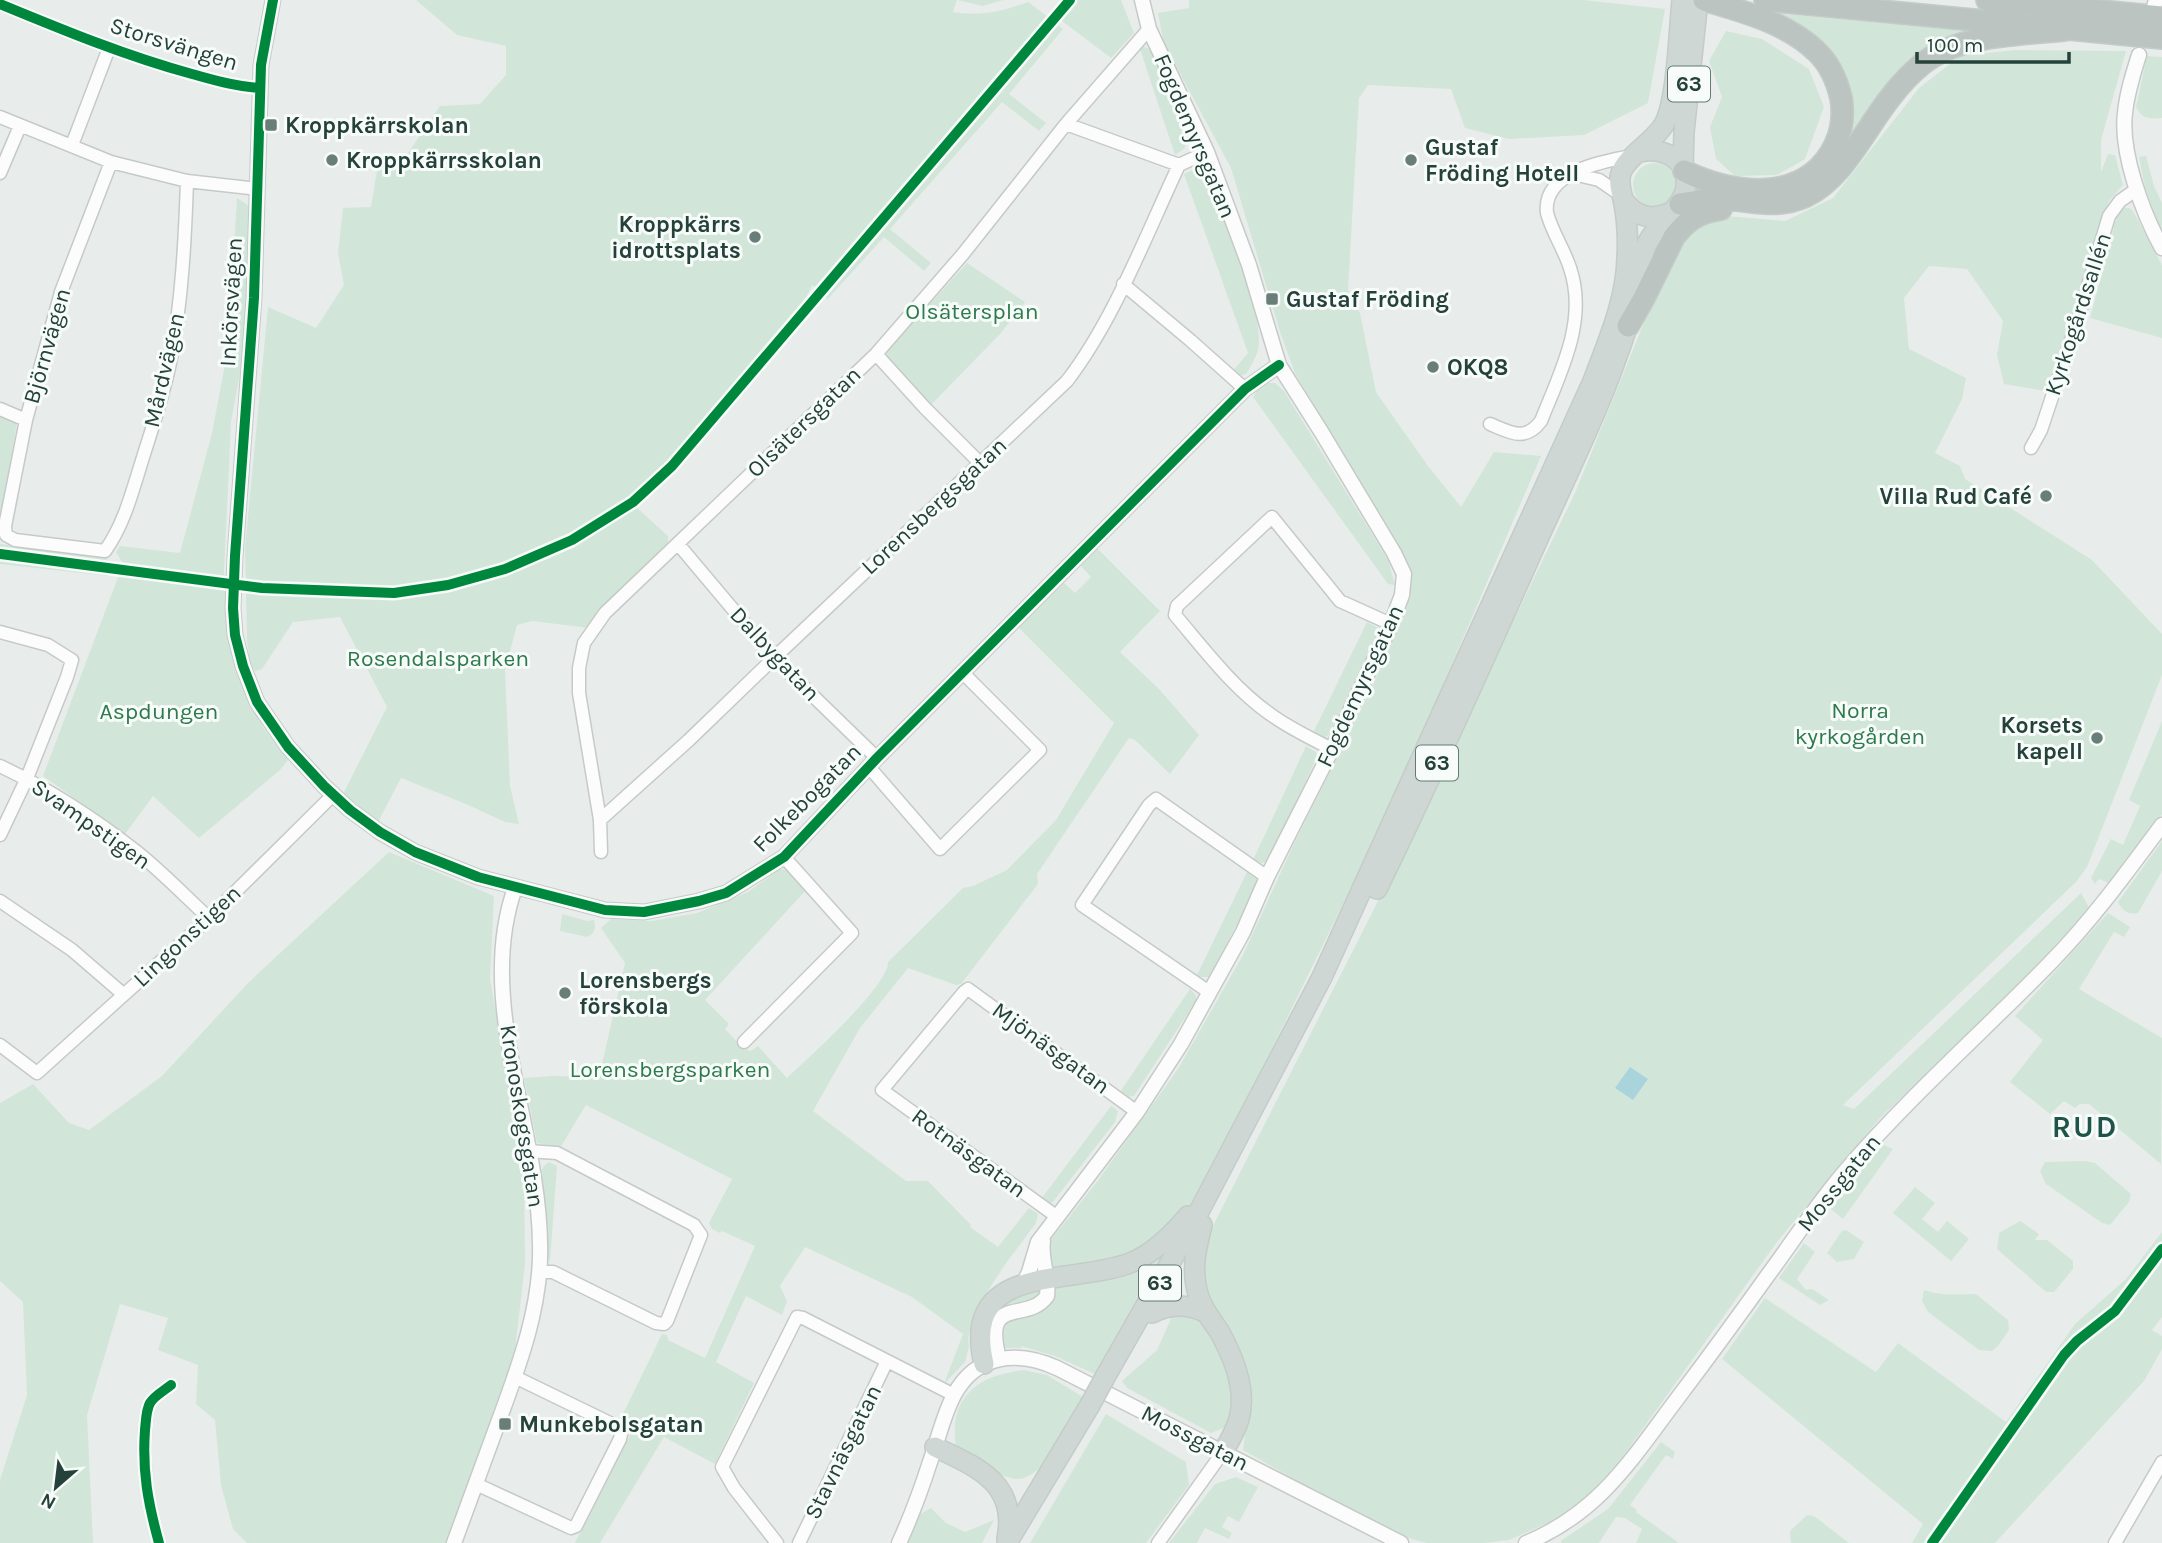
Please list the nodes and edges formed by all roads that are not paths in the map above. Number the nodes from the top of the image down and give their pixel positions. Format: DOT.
graph roads {
  1 [pos="273,0"];
  2 [pos="1142,0"];
  3 [pos="1682,0"];
  4 [pos="1765,0"];
  5 [pos="1987,0"];
  6 [pos="1704,1"];
  7 [pos="2037,3"];
  8 [pos="0,4"];
  9 [pos="2157,8"];
  10 [pos="1149,29"];
  11 [pos="2064,30"];
  12 [pos="2162,38"];
  13 [pos="109,48"];
  14 [pos="2139,55"];
  15 [pos="260,88"];
  16 [pos="0,117"];
  17 [pos="1066,124"];
  18 [pos="20,125"];
  19 [pos="72,145"];
  20 [pos="1207,152"];
  21 [pos="1637,154"];
  22 [pos="111,162"];
  23 [pos="1178,165"];
  24 [pos="1684,170"];
  25 [pos="0,173"];
  26 [pos="1572,174"];
  27 [pos="187,181"];
  28 [pos="258,189"];
  29 [pos="2137,189"];
  30 [pos="1622,197"];
  31 [pos="1761,204"];
  32 [pos="1674,208"];
  33 [pos="2162,248"];
  34 [pos="1123,284"];
  35 [pos="1628,326"];
  36 [pos="876,354"];
  37 [pos="1279,365"];
  38 [pos="1245,389"];
  39 [pos="0,409"];
  40 [pos="26,420"];
  41 [pos="1490,424"];
  42 [pos="2031,448"];
  43 [pos="980,463"];
  44 [pos="6,535"];
  45 [pos="678,544"];
  46 [pos="233,608"];
  47 [pos="1391,624"];
  48 [pos="0,632"];
  49 [pos="774,658"];
  50 [pos="964,674"];
  51 [pos="1332,749"];
  52 [pos="873,763"];
  53 [pos="0,766"];
  54 [pos="27,778"];
  55 [pos="333,795"];
  56 [pos="600,820"];
  57 [pos="2162,825"];
  58 [pos="0,835"];
  59 [pos="601,852"];
  60 [pos="784,857"];
  61 [pos="1266,877"];
  62 [pos="515,888"];
  63 [pos="0,901"];
  64 [pos="209,918"];
  65 [pos="1209,992"];
  66 [pos="123,995"];
  67 [pos="744,1042"];
  68 [pos="0,1045"];
  69 [pos="882,1090"];
  70 [pos="1137,1112"];
  71 [pos="528,1151"];
  72 [pos="1213,1185"];
  73 [pos="1056,1216"];
  74 [pos="1202,1225"];
  75 [pos="1046,1229"];
  76 [pos="539,1272"];
  77 [pos="1047,1279"];
  78 [pos="1024,1283"];
  79 [pos="1205,1312"];
  80 [pos="1152,1313"];
  81 [pos="887,1361"];
  82 [pos="992,1362"];
  83 [pos="515,1377"];
  84 [pos="1108,1381"];
  85 [pos="171,1385"];
  86 [pos="954,1395"];
  87 [pos="1093,1406"];
  88 [pos="935,1447"];
  89 [pos="1223,1452"];
  90 [pos="2162,1462"];
  91 [pos="476,1483"];
  92 [pos="159,1543"];
  93 [pos="454,1543"];
  94 [pos="777,1543"];
  95 [pos="799,1543"];
  96 [pos="899,1543"];
  97 [pos="1007,1543"];
  98 [pos="1018,1543"];
  99 [pos="1158,1543"];
  100 [pos="1401,1543"];
  101 [pos="1526,1543"];
  102 [pos="2115,1543"];
  1 -- 15 [label="street, Inkörsvägen"];
  2 -- 10 [label="street, Fogdemyrsgatan"];
  3 -- 21 [label="main road, 63"];
  4 -- 11 [label="highway"];
  5 -- 7 [label="highway"];
  6 -- 24 [label="main road, 63"];
  6 -- 24 [label="highway"];
  7 -- 9 [label="highway"];
  8 -- 13 [label="street, Storsvängen"];
  10 -- 17 [label="street, Olsätersgatan"];
  10 -- 20 [label="street, Fogdemyrsgatan"];
  11 -- 12 [label="highway"];
  11 -- 31 [label="highway"];
  13 -- 15 [label="street, Storsvängen"];
  13 -- 19 [label="street"];
  14 -- 29 [label="street"];
  15 -- 28 [label="street, Inkörsvägen"];
  16 -- 18 [label="street"];
  17 -- 23 [label="street"];
  17 -- 36 [label="street, Olsätersgatan"];
  18 -- 19 [label="street"];
  18 -- 25 [label="street"];
  19 -- 22 [label="street"];
  20 -- 23 [label="street"];
  20 -- 37 [label="street, Fogdemyrsgatan"];
  21 -- 24 [label="main road"];
  21 -- 26 [label="street"];
  21 -- 30 [label="main road, 63"];
  22 -- 27 [label="street"];
  22 -- 40 [label="street, Björnvägen"];
  23 -- 34 [label="street, Lorensbergsgatan"];
  24 -- 32 [label="main road, 63"];
  26 -- 30 [label="street"];
  26 -- 41 [label="street"];
  27 -- 28 [label="street"];
  27 -- 44 [label="street, Mårdvägen"];
  28 -- 46 [label="street, Inkörsvägen"];
  29 -- 33 [label="street"];
  29 -- 42 [label="street, Kyrkogårdsallén"];
  30 -- 32 [label="main road"];
  30 -- 72 [label="main road, 63"];
  31 -- 32 [label="highway"];
  31 -- 35 [label="highway"];
  32 -- 35 [label="main road, 63"];
  34 -- 38 [label="street"];
  34 -- 43 [label="street, Lorensbergsgatan"];
  35 -- 74 [label="main road, 63"];
  36 -- 43 [label="street"];
  36 -- 45 [label="street, Olsätersgatan"];
  37 -- 38 [label="street, Folkebogatan"];
  37 -- 47 [label="street, Fogdemyrsgatan"];
  38 -- 50 [label="street, Folkebogatan"];
  39 -- 40 [label="street"];
  40 -- 44 [label="street, Björnvägen"];
  43 -- 49 [label="street, Lorensbergsgatan"];
  45 -- 49 [label="street, Dalbygatan"];
  45 -- 56 [label="street, Olsätersgatan"];
  46 -- 55 [label="street, Folkebogatan"];
  47 -- 51 [label="street, Fogdemyrsgatan"];
  47 -- 51 [label="street"];
  48 -- 54 [label="street"];
  49 -- 52 [label="street, Dalbygatan"];
  49 -- 56 [label="street, Lorensbergsgatan"];
  50 -- 52 [label="street, Folkebogatan"];
  50 -- 52 [label="street, Dalbygatan"];
  51 -- 61 [label="street, Fogdemyrsgatan"];
  52 -- 60 [label="street, Folkebogatan"];
  53 -- 54 [label="street, Svampstigen"];
  54 -- 58 [label="street"];
  54 -- 64 [label="street, Svampstigen"];
  55 -- 62 [label="street, Folkebogatan"];
  55 -- 64 [label="street, Lingonstigen"];
  56 -- 59 [label="street, Olsätersgatan"];
  57 -- 101 [label="street, Mossgatan"];
  60 -- 62 [label="street, Folkebogatan"];
  60 -- 67 [label="street"];
  61 -- 65 [label="street, Fogdemyrsgatan"];
  61 -- 65 [label="street"];
  62 -- 71 [label="street, Kronoskogsgatan"];
  63 -- 66 [label="street"];
  64 -- 66 [label="street, Lingonstigen"];
  65 -- 70 [label="street, Fogdemyrsgatan"];
  66 -- 68 [label="street, Lingonstigen"];
  69 -- 70 [label="street, Mjönäsgatan"];
  69 -- 73 [label="street, Rotnäsgatan"];
  70 -- 73 [label="street, Fogdemyrsgatan"];
  71 -- 76 [label="street, Kronoskogsgatan"];
  71 -- 76 [label="street"];
  72 -- 77 [label="main road"];
  72 -- 84 [label="main road, 63"];
  73 -- 75 [label="street, Fogdemyrsgatan"];
  74 -- 79 [label="main road"];
  74 -- 80 [label="main road, 63"];
  75 -- 77 [label="street"];
  75 -- 78 [label="street, Fogdemyrsgatan"];
  76 -- 83 [label="street, Kronoskogsgatan"];
  77 -- 78 [label="main road"];
  77 -- 82 [label="street"];
  78 -- 82 [label="main road"];
  79 -- 80 [label="main road"];
  79 -- 89 [label="main road"];
  80 -- 84 [label="main road, 63"];
  81 -- 86 [label="street"];
  81 -- 94 [label="street"];
  81 -- 95 [label="street, Stavnäsgatan"];
  82 -- 86 [label="street"];
  82 -- 89 [label="street, Mossgatan"];
  83 -- 91 [label="street, Kronoskogsgatan"];
  83 -- 91 [label="street"];
  84 -- 87 [label="main road, 63"];
  85 -- 92 [label="street"];
  86 -- 88 [label="street"];
  87 -- 97 [label="main road, 63"];
  87 -- 98 [label="main road, 63"];
  88 -- 96 [label="street"];
  88 -- 97 [label="main road"];
  89 -- 99 [label="street"];
  89 -- 100 [label="street, Mossgatan"];
  90 -- 102 [label="street"];
  91 -- 93 [label="street, Kronoskogsgatan"];
}
